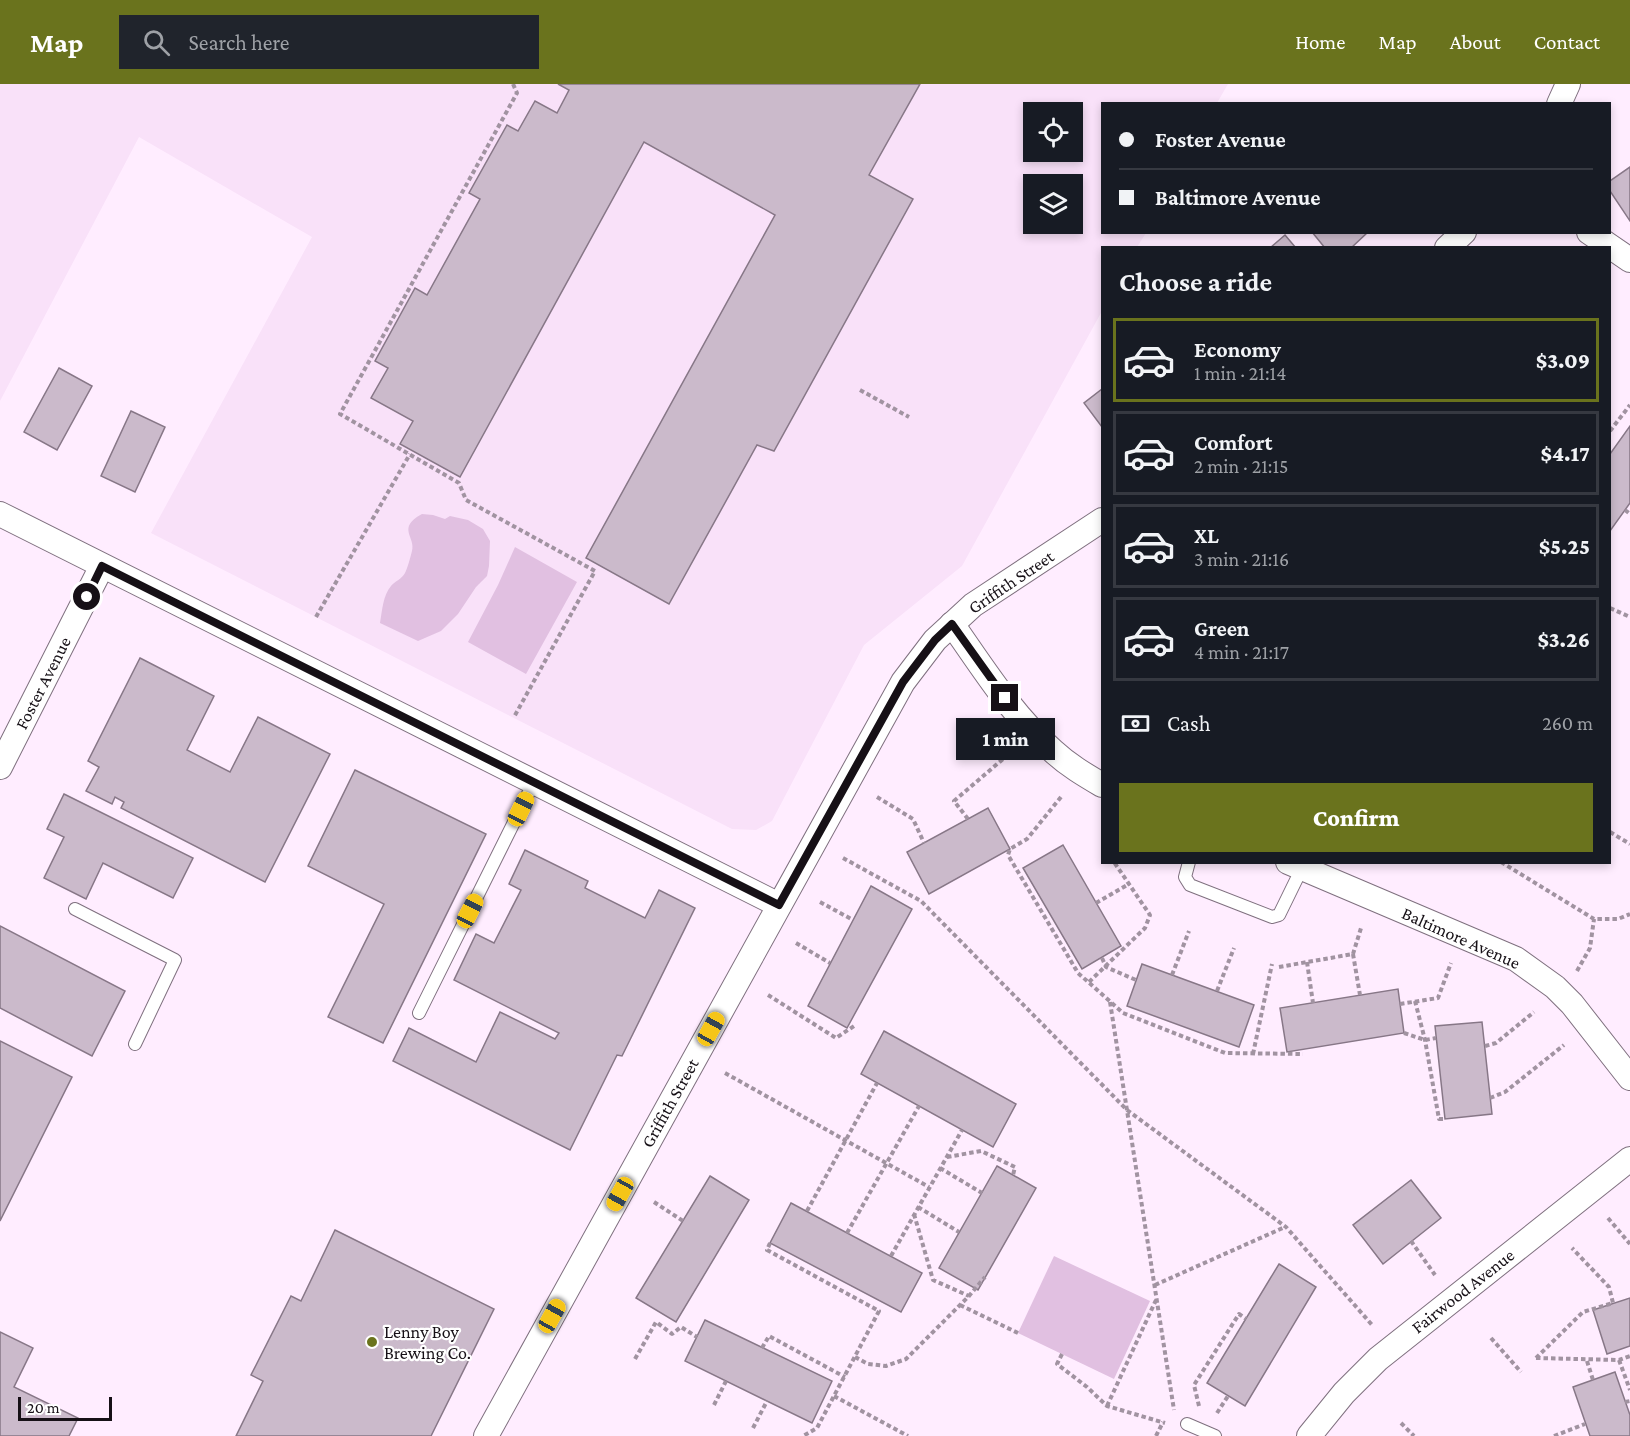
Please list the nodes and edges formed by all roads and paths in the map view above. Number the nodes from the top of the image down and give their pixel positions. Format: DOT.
graph roads {
  1 [pos="513,84"];
  2 [pos="1568,84"];
  3 [pos="1560,102"];
  4 [pos="1462,234"];
  5 [pos="1592,234"];
  6 [pos="1449,246"];
  7 [pos="1610,246"];
  8 [pos="1611,247"];
  9 [pos="1630,260"];
  10 [pos="860,390"];
  11 [pos="1630,405"];
  12 [pos="909,417"];
  13 [pos="1611,430"];
  14 [pos="410,454"];
  15 [pos="1625,510"];
  16 [pos="0,514"];
  17 [pos="1630,514"];
  18 [pos="1101,521"];
  19 [pos="102,566"];
  20 [pos="1611,608"];
  21 [pos="1630,616"];
  22 [pos="316,617"];
  23 [pos="952,624"];
  24 [pos="514,717"];
  25 [pos="1010,753"];
  26 [pos="0,767"];
  27 [pos="534,782"];
  28 [pos="1101,784"];
  29 [pos="877,797"];
  30 [pos="1061,797"];
  31 [pos="968,819"];
  32 [pos="1611,833"];
  33 [pos="924,843"];
  34 [pos="1630,844"];
  35 [pos="843,858"];
  36 [pos="1115,864"];
  37 [pos="1188,864"];
  38 [pos="1504,864"];
  39 [pos="1295,865"];
  40 [pos="1129,884"];
  41 [pos="819,902"];
  42 [pos="1096,903"];
  43 [pos="779,905"];
  44 [pos="75,909"];
  45 [pos="1630,914"];
  46 [pos="1594,919"];
  47 [pos="853,920"];
  48 [pos="1361,928"];
  49 [pos="1190,931"];
  50 [pos="796,943"];
  51 [pos="1234,948"];
  52 [pos="1353,954"];
  53 [pos="1102,958"];
  54 [pos="1307,962"];
  55 [pos="830,963"];
  56 [pos="1451,963"];
  57 [pos="1272,964"];
  58 [pos="1106,967"];
  59 [pos="1279,967"];
  60 [pos="1172,975"];
  61 [pos="1573,977"];
  62 [pos="1136,980"];
  63 [pos="1089,982"];
  64 [pos="1217,991"];
  65 [pos="768,995"];
  66 [pos="1360,995"];
  67 [pos="1415,1001"];
  68 [pos="1110,1002"];
  69 [pos="1313,1003"];
  70 [pos="1400,1004"];
  71 [pos="1534,1012"];
  72 [pos="419,1013"];
  73 [pos="854,1026"];
  74 [pos="1404,1033"];
  75 [pos="1436,1038"];
  76 [pos="1425,1040"];
  77 [pos="135,1044"];
  78 [pos="1564,1045"];
  79 [pos="1485,1046"];
  80 [pos="1253,1054"];
  81 [pos="1303,1054"];
  82 [pos="725,1073"];
  83 [pos="1630,1078"];
  84 [pos="877,1083"];
  85 [pos="1490,1098"];
  86 [pos="919,1106"];
  87 [pos="1127,1110"];
  88 [pos="1445,1119"];
  89 [pos="962,1130"];
  90 [pos="846,1141"];
  91 [pos="946,1157"];
  92 [pos="1630,1159"];
  93 [pos="887,1163"];
  94 [pos="940,1168"];
  95 [pos="1013,1175"];
  96 [pos="929,1187"];
  97 [pos="982,1193"];
  98 [pos="654,1202"];
  99 [pos="918,1207"];
  100 [pos="807,1211"];
  101 [pos="914,1214"];
  102 [pos="1608,1218"];
  103 [pos="683,1221"];
  104 [pos="1286,1227"];
  105 [pos="959,1232"];
  106 [pos="848,1233"];
  107 [pos="1411,1241"];
  108 [pos="770,1243"];
  109 [pos="1630,1244"];
  110 [pos="1572,1248"];
  111 [pos="891,1256"];
  112 [pos="1436,1275"];
  113 [pos="985,1277"];
  114 [pos="1154,1285"];
  115 [pos="969,1296"];
  116 [pos="1156,1300"];
  117 [pos="960,1305"];
  118 [pos="1246,1319"];
  119 [pos="1373,1326"];
  120 [pos="1018,1333"];
  121 [pos="697,1337"];
  122 [pos="1491,1338"];
  123 [pos="762,1348"];
  124 [pos="1062,1354"];
  125 [pos="1630,1356"];
  126 [pos="855,1357"];
  127 [pos="635,1359"];
  128 [pos="1619,1360"];
  129 [pos="1587,1361"];
  130 [pos="1521,1372"];
  131 [pos="845,1377"];
  132 [pos="1593,1380"];
  133 [pos="726,1381"];
  134 [pos="1630,1390"];
  135 [pos="834,1396"];
  136 [pos="1228,1396"];
  137 [pos="767,1401"];
  138 [pos="714,1405"];
  139 [pos="1107,1406"];
  140 [pos="1163,1422"];
  141 [pos="1401,1423"];
  142 [pos="1187,1424"];
  143 [pos="1585,1424"];
  144 [pos="753,1428"];
  145 [pos="1210,1434"];
  146 [pos="486,1436"];
  147 [pos="803,1436"];
  148 [pos="908,1436"];
  149 [pos="1156,1436"];
  150 [pos="1309,1436"];
  151 [pos="1414,1436"];
  152 [pos="1554,1436"];
  1 -- 14 [label="path"];
  2 -- 3 [label="street"];
  4 -- 6 [label="street"];
  5 -- 7 [label="street"];
  8 -- 9 [label="street"];
  10 -- 12 [label="path"];
  11 -- 13 [label="path"];
  14 -- 22 [label="path"];
  14 -- 24 [label="path"];
  15 -- 17 [label="path"];
  16 -- 19 [label="street"];
  18 -- 23 [label="street, Griffith Street"];
  19 -- 26 [label="street, Foster Avenue"];
  19 -- 27 [label="street"];
  20 -- 21 [label="path"];
  23 -- 28 [label="street"];
  23 -- 43 [label="street, Griffith Street"];
  25 -- 31 [label="path"];
  27 -- 43 [label="street"];
  27 -- 72 [label="lane"];
  29 -- 33 [label="path"];
  30 -- 63 [label="path"];
  32 -- 34 [label="path"];
  35 -- 87 [label="path"];
  36 -- 40 [label="path"];
  37 -- 39 [label="lane"];
  38 -- 46 [label="path"];
  39 -- 83 [label="street, Baltimore Avenue"];
  40 -- 42 [label="path"];
  40 -- 58 [label="path"];
  41 -- 47 [label="path"];
  43 -- 146 [label="street, Griffith Street"];
  44 -- 77 [label="lane"];
  45 -- 46 [label="path"];
  46 -- 61 [label="path"];
  48 -- 52 [label="path"];
  49 -- 60 [label="path"];
  50 -- 55 [label="path"];
  51 -- 64 [label="path"];
  52 -- 54 [label="path"];
  52 -- 66 [label="path"];
  53 -- 58 [label="path"];
  54 -- 59 [label="path"];
  54 -- 69 [label="path"];
  56 -- 67 [label="path"];
  57 -- 80 [label="path"];
  58 -- 62 [label="path"];
  58 -- 63 [label="path"];
  63 -- 68 [label="path"];
  65 -- 73 [label="path"];
  67 -- 70 [label="path"];
  67 -- 76 [label="path"];
  68 -- 80 [label="path"];
  68 -- 87 [label="path"];
  71 -- 79 [label="path"];
  74 -- 76 [label="path"];
  75 -- 76 [label="path"];
  76 -- 88 [label="path"];
  78 -- 85 [label="path"];
  80 -- 81 [label="path"];
  82 -- 90 [label="path"];
  84 -- 90 [label="path"];
  86 -- 93 [label="path"];
  87 -- 104 [label="path"];
  87 -- 114 [label="path"];
  89 -- 91 [label="path"];
  90 -- 93 [label="path"];
  90 -- 100 [label="path"];
  91 -- 94 [label="path"];
  91 -- 95 [label="path"];
  92 -- 150 [label="street, Fairwood Avenue"];
  93 -- 96 [label="path"];
  93 -- 106 [label="path"];
  94 -- 96 [label="path"];
  94 -- 97 [label="path"];
  96 -- 99 [label="path"];
  98 -- 103 [label="path"];
  99 -- 101 [label="path"];
  99 -- 105 [label="path"];
  101 -- 111 [label="path"];
  101 -- 115 [label="path"];
  102 -- 109 [label="path"];
  104 -- 114 [label="path"];
  104 -- 119 [label="path"];
  107 -- 112 [label="path"];
  108 -- 126 [label="path"];
  110 -- 129 [label="path"];
  113 -- 115 [label="path"];
  114 -- 116 [label="path"];
  115 -- 117 [label="path"];
  116 -- 139 [label="path"];
  116 -- 142 [label="path"];
  117 -- 120 [label="path"];
  117 -- 126 [label="path"];
  118 -- 145 [label="path"];
  121 -- 127 [label="path"];
  122 -- 130 [label="path"];
  123 -- 131 [label="path"];
  124 -- 139 [label="path"];
  125 -- 128 [label="path"];
  126 -- 131 [label="path"];
  128 -- 129 [label="path"];
  128 -- 134 [label="path"];
  129 -- 132 [label="path"];
  131 -- 135 [label="path"];
  133 -- 138 [label="path"];
  135 -- 147 [label="path"];
  135 -- 148 [label="path"];
  136 -- 145 [label="path"];
  137 -- 144 [label="path"];
  139 -- 140 [label="path"];
  140 -- 142 [label="path"];
  140 -- 149 [label="path"];
  141 -- 151 [label="path"];
  142 -- 145 [label="lane"];
  143 -- 152 [label="path"];
}
